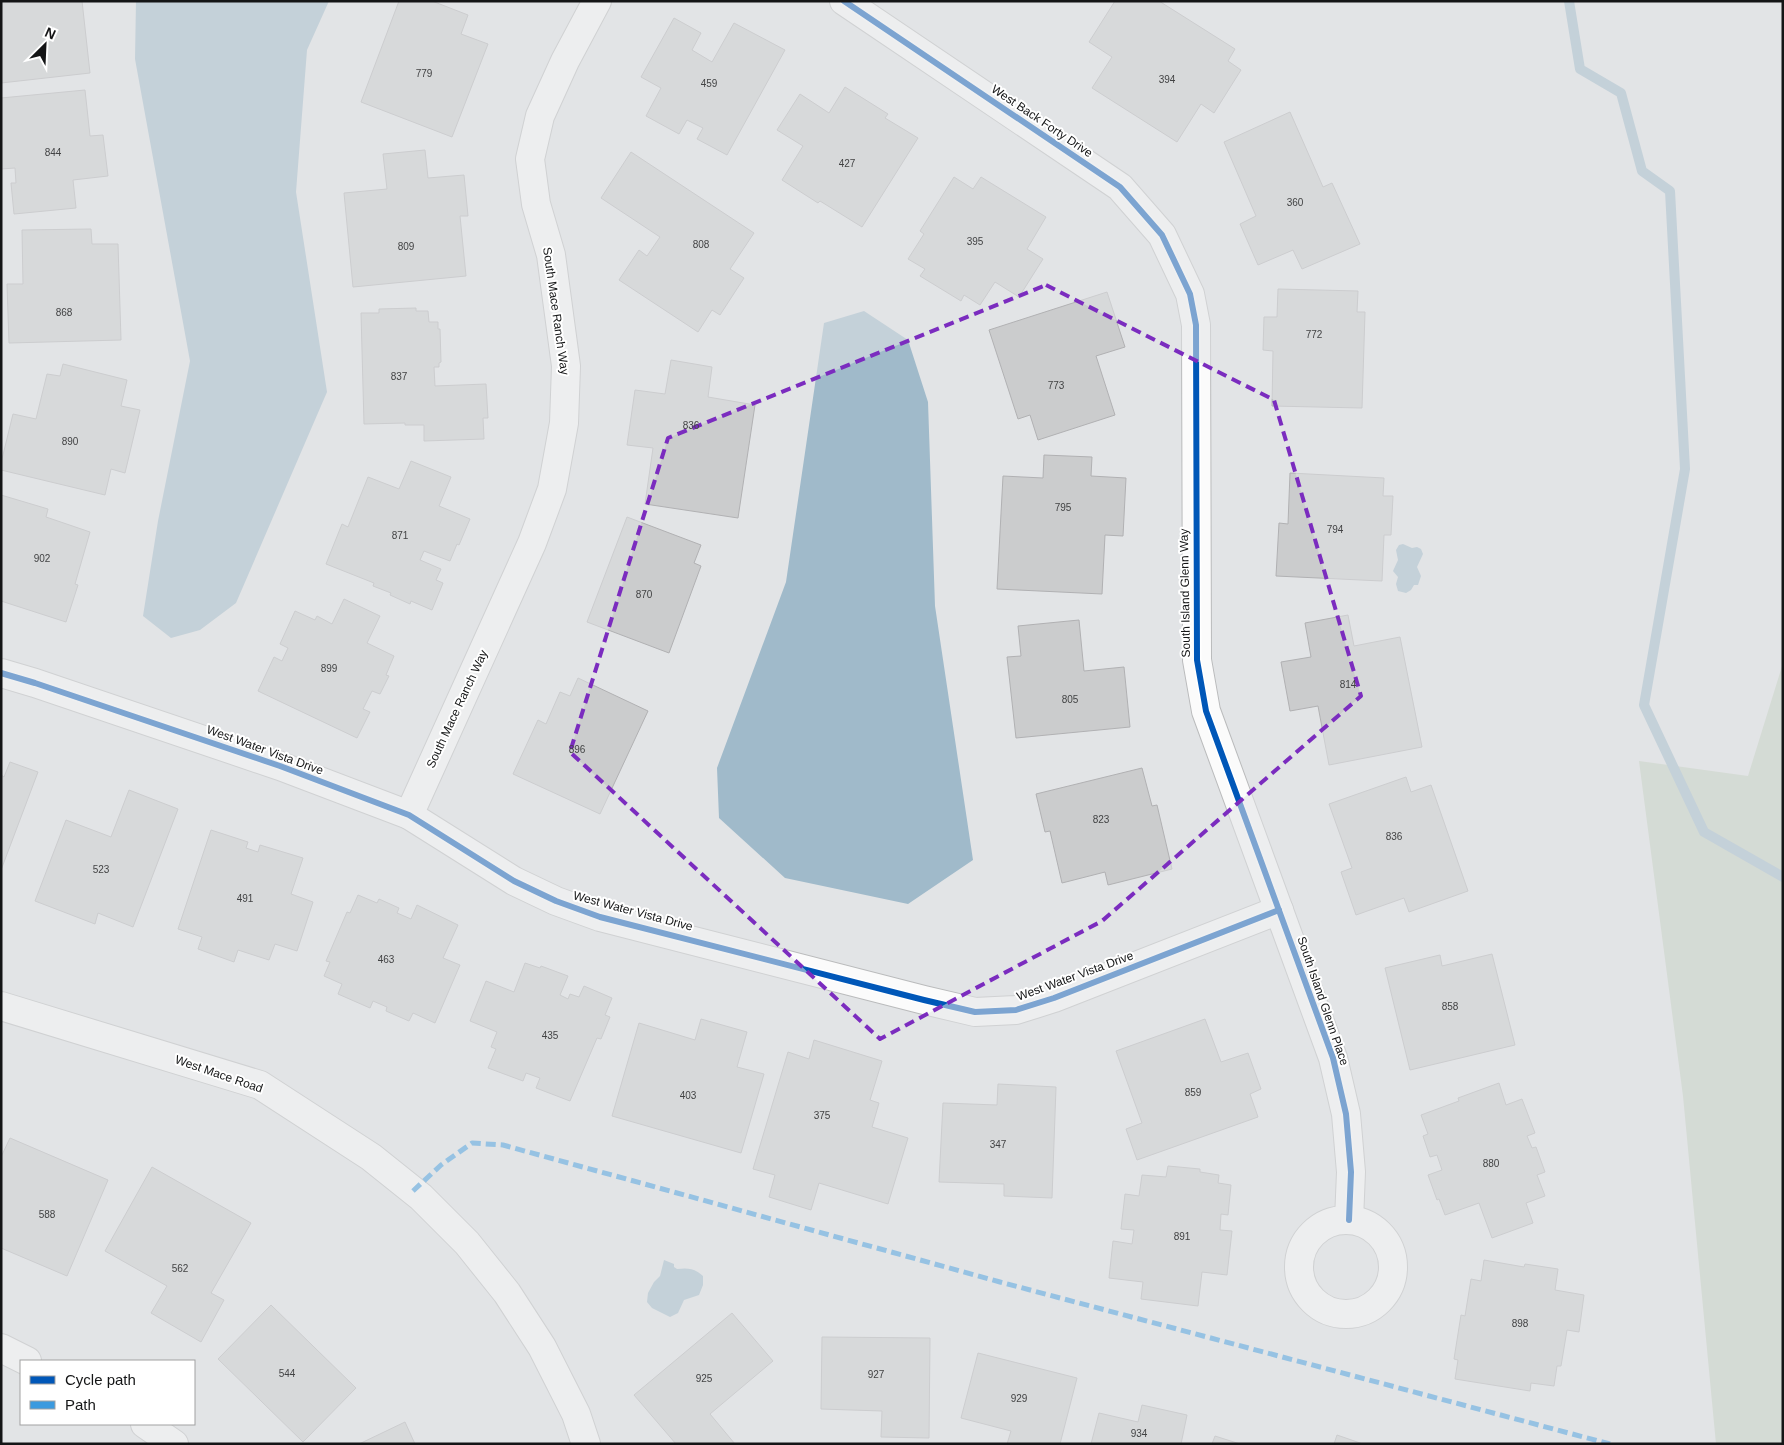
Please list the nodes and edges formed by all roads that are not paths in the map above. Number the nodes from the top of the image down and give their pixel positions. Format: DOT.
graph roads {
  1 [pos="597,1"];
  2 [pos="844,1"];
  3 [pos="1190,294"];
  4 [pos="1,673"];
  5 [pos="409,815"];
  6 [pos="1280,910"];
  7 [pos="1,1006"];
  8 [pos="1349,1220"];
  9 [pos="1,1348"];
  10 [pos="25,1360"];
  11 [pos="146,1425"];
  12 [pos="174,1444"];
  13 [pos="586,1444"];
  1 -- 5 [label="street, South Mace Ranch Way"];
  2 -- 3 [label="street, West Back Forty Drive"];
  3 -- 6 [label="street, South Island Glenn Way"];
  4 -- 5 [label="street, West Water Vista Drive"];
  5 -- 6 [label="street, West Water Vista Drive"];
  6 -- 8 [label="street, South Island Glenn Place"];
  7 -- 13 [label="street, West Mace Road"];
  9 -- 10 [label="street"];
  11 -- 12 [label="street"];
}
